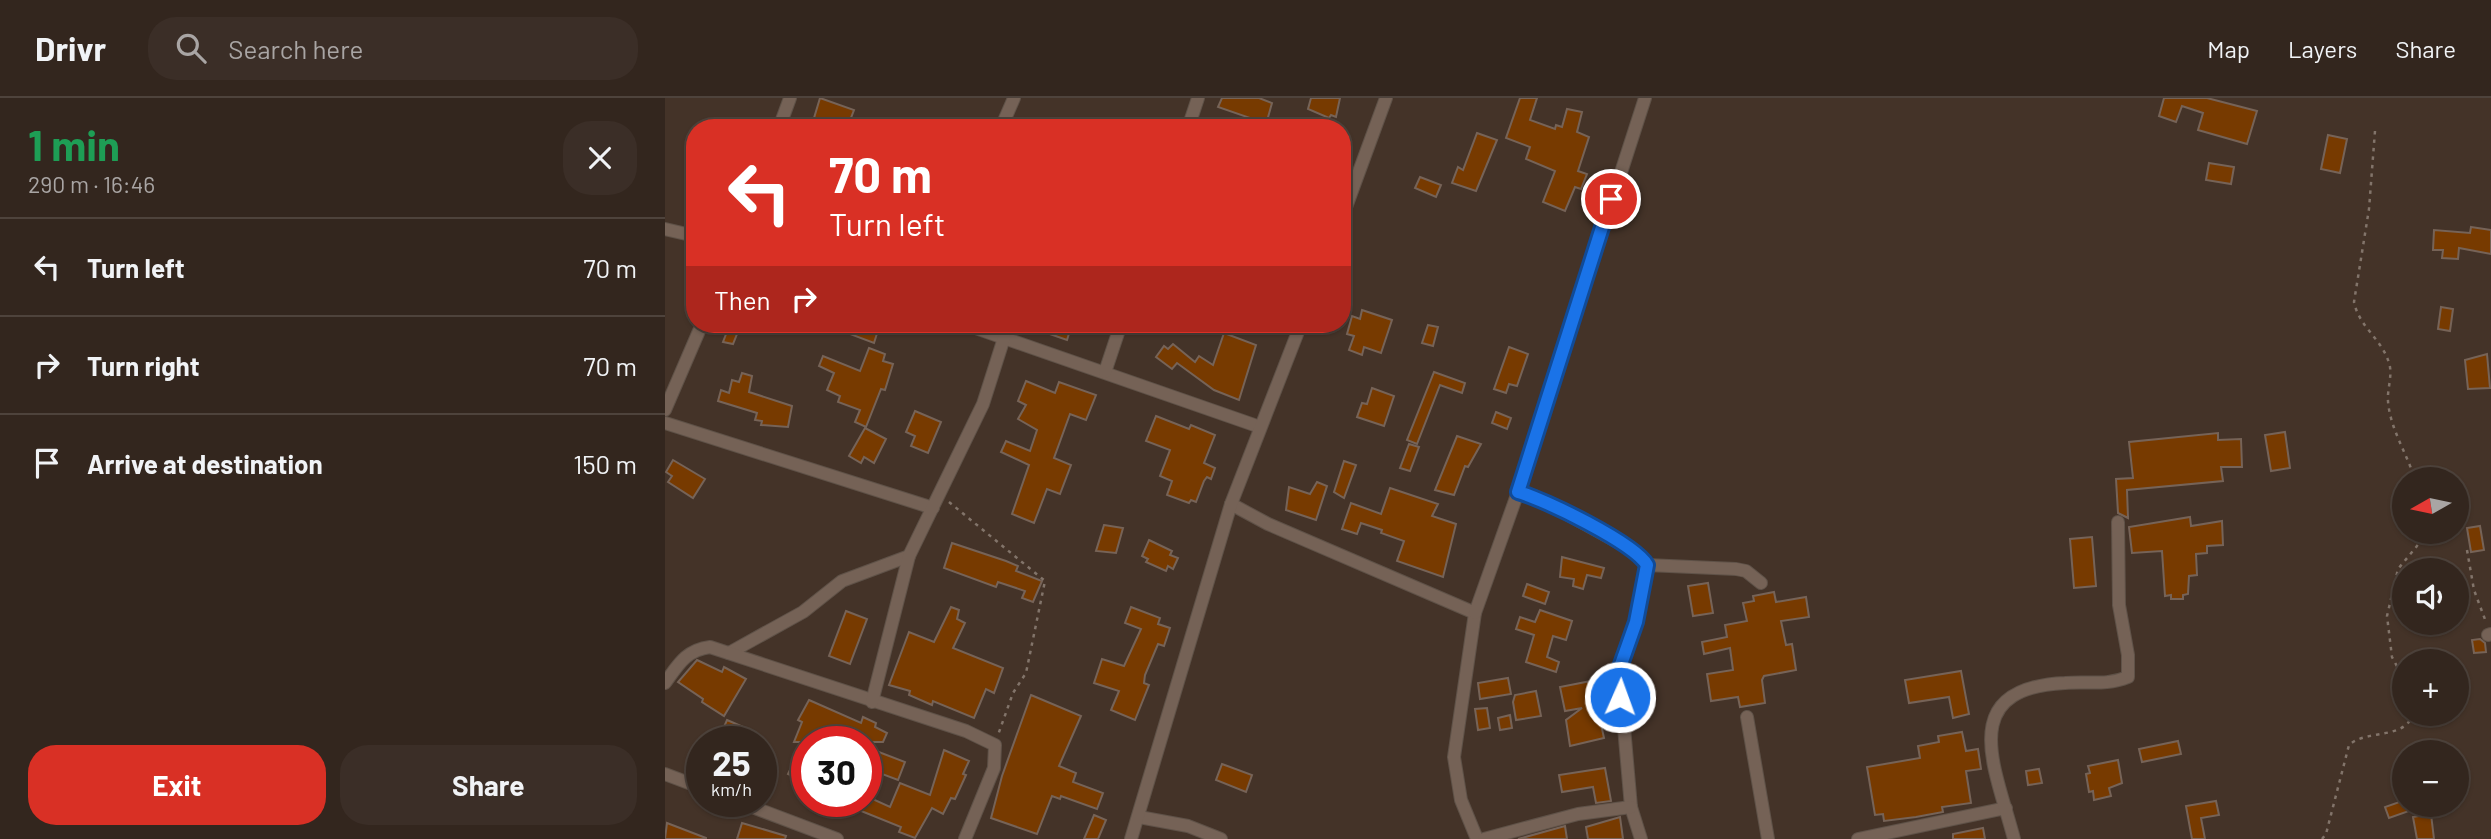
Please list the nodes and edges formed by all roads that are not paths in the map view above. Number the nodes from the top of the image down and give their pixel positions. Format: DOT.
graph roads {
  1 [pos="790,98"];
  2 [pos="1014,98"];
  3 [pos="1198,98"];
  4 [pos="1386,98"];
  5 [pos="1645,98"];
  6 [pos="782,119"];
  7 [pos="1005,119"];
  8 [pos="1191,119"];
  9 [pos="1351,193"];
  10 [pos="665,229"];
  11 [pos="686,234"];
  12 [pos="698,333"];
  13 [pos="990,333"];
  14 [pos="1118,333"];
  15 [pos="1297,333"];
  16 [pos="1004,338"];
  17 [pos="1105,372"];
  18 [pos="665,410"];
  19 [pos="665,423"];
  20 [pos="1259,427"];
  21 [pos="1518,492"];
  22 [pos="1231,504"];
  23 [pos="933,508"];
  24 [pos="2118,522"];
  25 [pos="909,556"];
  26 [pos="1647,565"];
  27 [pos="1761,583"];
  28 [pos="1475,613"];
  29 [pos="729,653"];
  30 [pos="665,683"];
  31 [pos="872,702"];
  32 [pos="1747,716"];
  33 [pos="665,774"];
  34 [pos="686,782"];
  35 [pos="1631,807"];
  36 [pos="2006,808"];
  37 [pos="777,816"];
  38 [pos="1139,817"];
  39 [pos="837,839"];
  40 [pos="965,839"];
  41 [pos="1131,839"];
  42 [pos="1221,839"];
  43 [pos="1477,839"];
  44 [pos="1484,839"];
  45 [pos="1641,839"];
  46 [pos="1768,839"];
  47 [pos="1858,839"];
  48 [pos="2014,839"];
  1 -- 6 [label="street"];
  2 -- 7 [label="street"];
  3 -- 8 [label="street"];
  4 -- 9 [label="street"];
  5 -- 21 [label="street"];
  10 -- 11 [label="street"];
  12 -- 18 [label="street"];
  13 -- 16 [label="street"];
  14 -- 17 [label="street"];
  15 -- 20 [label="street"];
  16 -- 17 [label="street"];
  16 -- 23 [label="street"];
  17 -- 20 [label="street"];
  19 -- 23 [label="street"];
  20 -- 22 [label="street"];
  21 -- 26 [label="street"];
  21 -- 28 [label="street"];
  22 -- 28 [label="street"];
  22 -- 38 [label="street"];
  23 -- 25 [label="street"];
  24 -- 36 [label="street"];
  25 -- 29 [label="street"];
  25 -- 31 [label="street"];
  26 -- 27 [label="street"];
  26 -- 35 [label="street"];
  28 -- 43 [label="street"];
  29 -- 30 [label="street"];
  29 -- 31 [label="street"];
  31 -- 40 [label="street"];
  32 -- 46 [label="street"];
  33 -- 34 [label="street"];
  35 -- 44 [label="street"];
  35 -- 45 [label="street"];
  36 -- 47 [label="street"];
  36 -- 48 [label="street"];
  37 -- 39 [label="street"];
  38 -- 41 [label="street"];
  38 -- 42 [label="street"];
}
